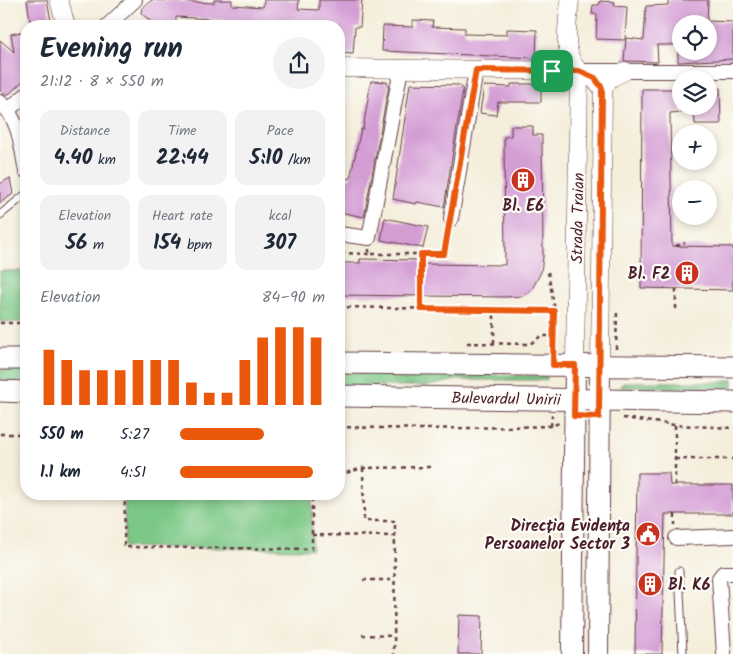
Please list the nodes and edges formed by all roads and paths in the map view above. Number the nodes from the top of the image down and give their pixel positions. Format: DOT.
graph roads {
  1 [pos="59,0"];
  2 [pos="135,0"];
  3 [pos="570,0"];
  4 [pos="64,20"];
  5 [pos="114,20"];
  6 [pos="568,46"];
  7 [pos="345,68"];
  8 [pos="401,69"];
  9 [pos="476,70"];
  10 [pos="552,71"];
  11 [pos="579,71"];
  12 [pos="625,71"];
  13 [pos="733,71"];
  14 [pos="602,88"];
  15 [pos="20,98"];
  16 [pos="4,106"];
  17 [pos="20,141"];
  18 [pos="20,199"];
  19 [pos="0,215"];
  20 [pos="450,219"];
  21 [pos="345,235"];
  22 [pos="369,238"];
  23 [pos="685,243"];
  24 [pos="676,246"];
  25 [pos="345,253"];
  26 [pos="369,254"];
  27 [pos="421,254"];
  28 [pos="548,272"];
  29 [pos="676,289"];
  30 [pos="345,307"];
  31 [pos="421,309"];
  32 [pos="494,310"];
  33 [pos="554,311"];
  34 [pos="617,311"];
  35 [pos="676,311"];
  36 [pos="0,323"];
  37 [pos="20,323"];
  38 [pos="554,336"];
  39 [pos="467,343"];
  40 [pos="494,344"];
  41 [pos="0,359"];
  42 [pos="20,359"];
  43 [pos="345,363"];
  44 [pos="553,365"];
  45 [pos="575,365"];
  46 [pos="608,366"];
  47 [pos="733,367"];
  48 [pos="0,391"];
  49 [pos="20,392"];
  50 [pos="345,396"];
  51 [pos="733,402"];
  52 [pos="574,408"];
  53 [pos="599,408"];
  54 [pos="675,425"];
  55 [pos="345,427"];
  56 [pos="733,428"];
  57 [pos="0,434"];
  58 [pos="20,434"];
  59 [pos="675,459"];
  60 [pos="733,459"];
  61 [pos="432,467"];
  62 [pos="363,468"];
  63 [pos="345,473"];
  64 [pos="675,485"];
  65 [pos="125,500"];
  66 [pos="312,500"];
  67 [pos="312,534"];
  68 [pos="395,536"];
  69 [pos="733,536"];
  70 [pos="676,538"];
  71 [pos="679,571"];
  72 [pos="733,573"];
  73 [pos="363,580"];
  74 [pos="394,580"];
  75 [pos="362,635"];
  76 [pos="394,636"];
  77 [pos="394,654"];
  78 [pos="572,654"];
  79 [pos="598,654"];
  80 [pos="683,654"];
  81 [pos="724,654"];
  1 -- 4 [label="street"];
  2 -- 5 [label="street"];
  3 -- 6 [label="street, Strada Traian"];
  6 -- 10 [label="street"];
  6 -- 11 [label="street, Strada Traian"];
  7 -- 8 [label="street"];
  8 -- 9 [label="street"];
  8 -- 22 [label="street"];
  9 -- 10 [label="street"];
  9 -- 20 [label="street"];
  10 -- 11 [label="street"];
  11 -- 12 [label="street"];
  11 -- 14 [label="street"];
  11 -- 45 [label="street, Strada Traian"];
  12 -- 13 [label="street"];
  12 -- 14 [label="street"];
  14 -- 46 [label="street, Strada Traian"];
  15 -- 16 [label="street"];
  16 -- 17 [label="street"];
  18 -- 19 [label="lane"];
  20 -- 27 [label="path"];
  21 -- 22 [label="street"];
  22 -- 26 [label="path"];
  23 -- 24 [label="path"];
  25 -- 26 [label="path"];
  26 -- 27 [label="path"];
  27 -- 31 [label="path"];
  28 -- 33 [label="path"];
  29 -- 35 [label="path"];
  30 -- 31 [label="path"];
  31 -- 32 [label="path"];
  32 -- 33 [label="path"];
  32 -- 40 [label="path"];
  33 -- 38 [label="path"];
  34 -- 46 [label="path"];
  36 -- 37 [label="path"];
  38 -- 40 [label="path"];
  38 -- 44 [label="path"];
  39 -- 40 [label="path"];
  41 -- 42 [label="main road"];
  43 -- 44 [label="main road, Bulevardul Unirii"];
  44 -- 45 [label="main road, Bulevardul Unirii"];
  45 -- 46 [label="main road, Bulevardul Unirii"];
  45 -- 52 [label="main road"];
  46 -- 47 [label="main road, Bulevardul Unirii"];
  46 -- 53 [label="main road"];
  48 -- 49 [label="main road"];
  50 -- 52 [label="main road, Bulevardul Unirii"];
  51 -- 53 [label="main road, Bulevardul Unirii"];
  52 -- 53 [label="main road, Bulevardul Unirii"];
  52 -- 55 [label="path"];
  52 -- 78 [label="main road"];
  53 -- 54 [label="path"];
  53 -- 79 [label="main road"];
  54 -- 56 [label="path"];
  54 -- 59 [label="path"];
  57 -- 58 [label="path"];
  59 -- 60 [label="path"];
  59 -- 64 [label="path"];
  61 -- 62 [label="path"];
  62 -- 63 [label="path"];
  62 -- 68 [label="path"];
  65 -- 67 [label="path"];
  66 -- 67 [label="path"];
  67 -- 68 [label="path"];
  68 -- 74 [label="path"];
  69 -- 70 [label="street"];
  71 -- 80 [label="lane"];
  72 -- 81 [label="street"];
  73 -- 74 [label="path"];
  74 -- 76 [label="path"];
  75 -- 76 [label="path"];
  76 -- 77 [label="path"];
}
